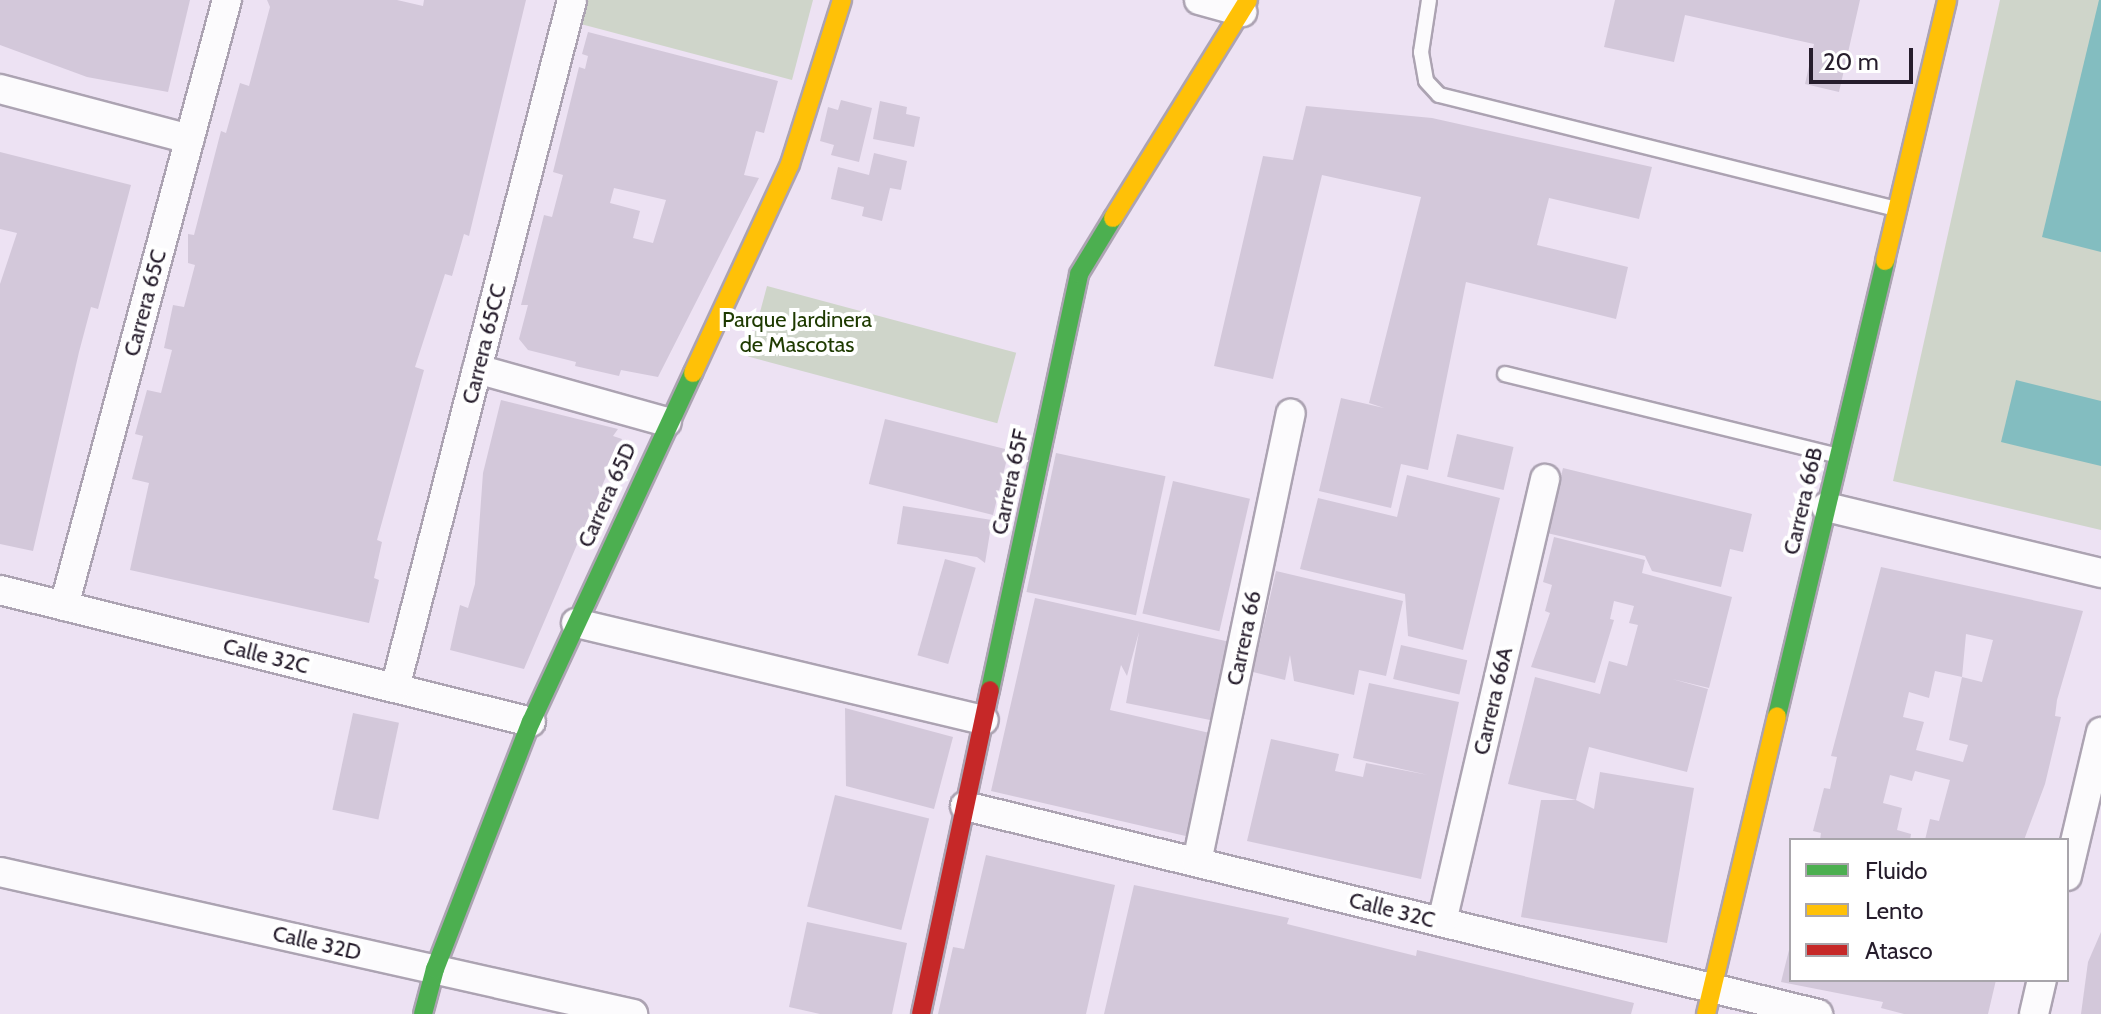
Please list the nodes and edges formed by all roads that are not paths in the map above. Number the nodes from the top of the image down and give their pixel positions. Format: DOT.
graph roads {
  1 [pos="227,0"];
  2 [pos="572,0"];
  3 [pos="842,0"];
  4 [pos="1199,0"];
  5 [pos="1429,0"];
  6 [pos="1947,0"];
  7 [pos="1245,6"];
  8 [pos="0,89"];
  9 [pos="189,139"];
  10 [pos="1897,209"];
  11 [pos="477,369"];
  12 [pos="1505,374"];
  13 [pos="1291,414"];
  14 [pos="667,422"];
  15 [pos="1838,456"];
  16 [pos="1545,479"];
  17 [pos="1826,507"];
  18 [pos="2101,573"];
  19 [pos="0,590"];
  20 [pos="64,606"];
  21 [pos="576,623"];
  22 [pos="395,688"];
  23 [pos="984,720"];
  24 [pos="531,722"];
  25 [pos="2101,732"];
  26 [pos="965,806"];
  27 [pos="1197,862"];
  28 [pos="2069,868"];
  29 [pos="0,872"];
  30 [pos="1442,922"];
  31 [pos="435,969"];
  32 [pos="2042,982"];
  33 [pos="1709,1001"];
  34 [pos="423,1014"];
  35 [pos="633,1014"];
  36 [pos="921,1014"];
  37 [pos="1818,1014"];
  38 [pos="2034,1014"];
  1 -- 9 [label="street, Carrera 65C"];
  2 -- 11 [label="street, Carrera 65CC"];
  3 -- 14 [label="street, Carrera 65D"];
  4 -- 7 [label="street"];
  5 -- 10 [label="lane"];
  6 -- 10 [label="street, Carrera 66B"];
  7 -- 23 [label="street, Carrera 65F"];
  8 -- 9 [label="street"];
  9 -- 20 [label="street, Carrera 65C"];
  10 -- 15 [label="street, Carrera 66B"];
  11 -- 14 [label="street"];
  11 -- 22 [label="street, Carrera 65CC"];
  12 -- 15 [label="lane"];
  13 -- 27 [label="street, Carrera 66"];
  14 -- 21 [label="street, Carrera 65D"];
  15 -- 17 [label="street, Carrera 66B"];
  16 -- 30 [label="street, Carrera 66A"];
  17 -- 18 [label="street"];
  17 -- 33 [label="street, Carrera 66B"];
  19 -- 20 [label="street, Calle 32C"];
  20 -- 22 [label="street, Calle 32C"];
  21 -- 23 [label="street"];
  21 -- 24 [label="street, Carrera 65D"];
  22 -- 24 [label="street, Calle 32C"];
  23 -- 26 [label="street, Carrera 65F"];
  24 -- 31 [label="street, Carrera 65D"];
  25 -- 28 [label="street"];
  26 -- 27 [label="street, Calle 32C"];
  26 -- 36 [label="street, Carrera 65F"];
  27 -- 30 [label="street, Calle 32C"];
  29 -- 31 [label="street, Calle 32D"];
  30 -- 33 [label="street, Calle 32C"];
  31 -- 34 [label="street, Carrera 65D"];
  31 -- 35 [label="street, Calle 32D"];
  32 -- 38 [label="street"];
  33 -- 37 [label="street, Calle 32C"];
}
